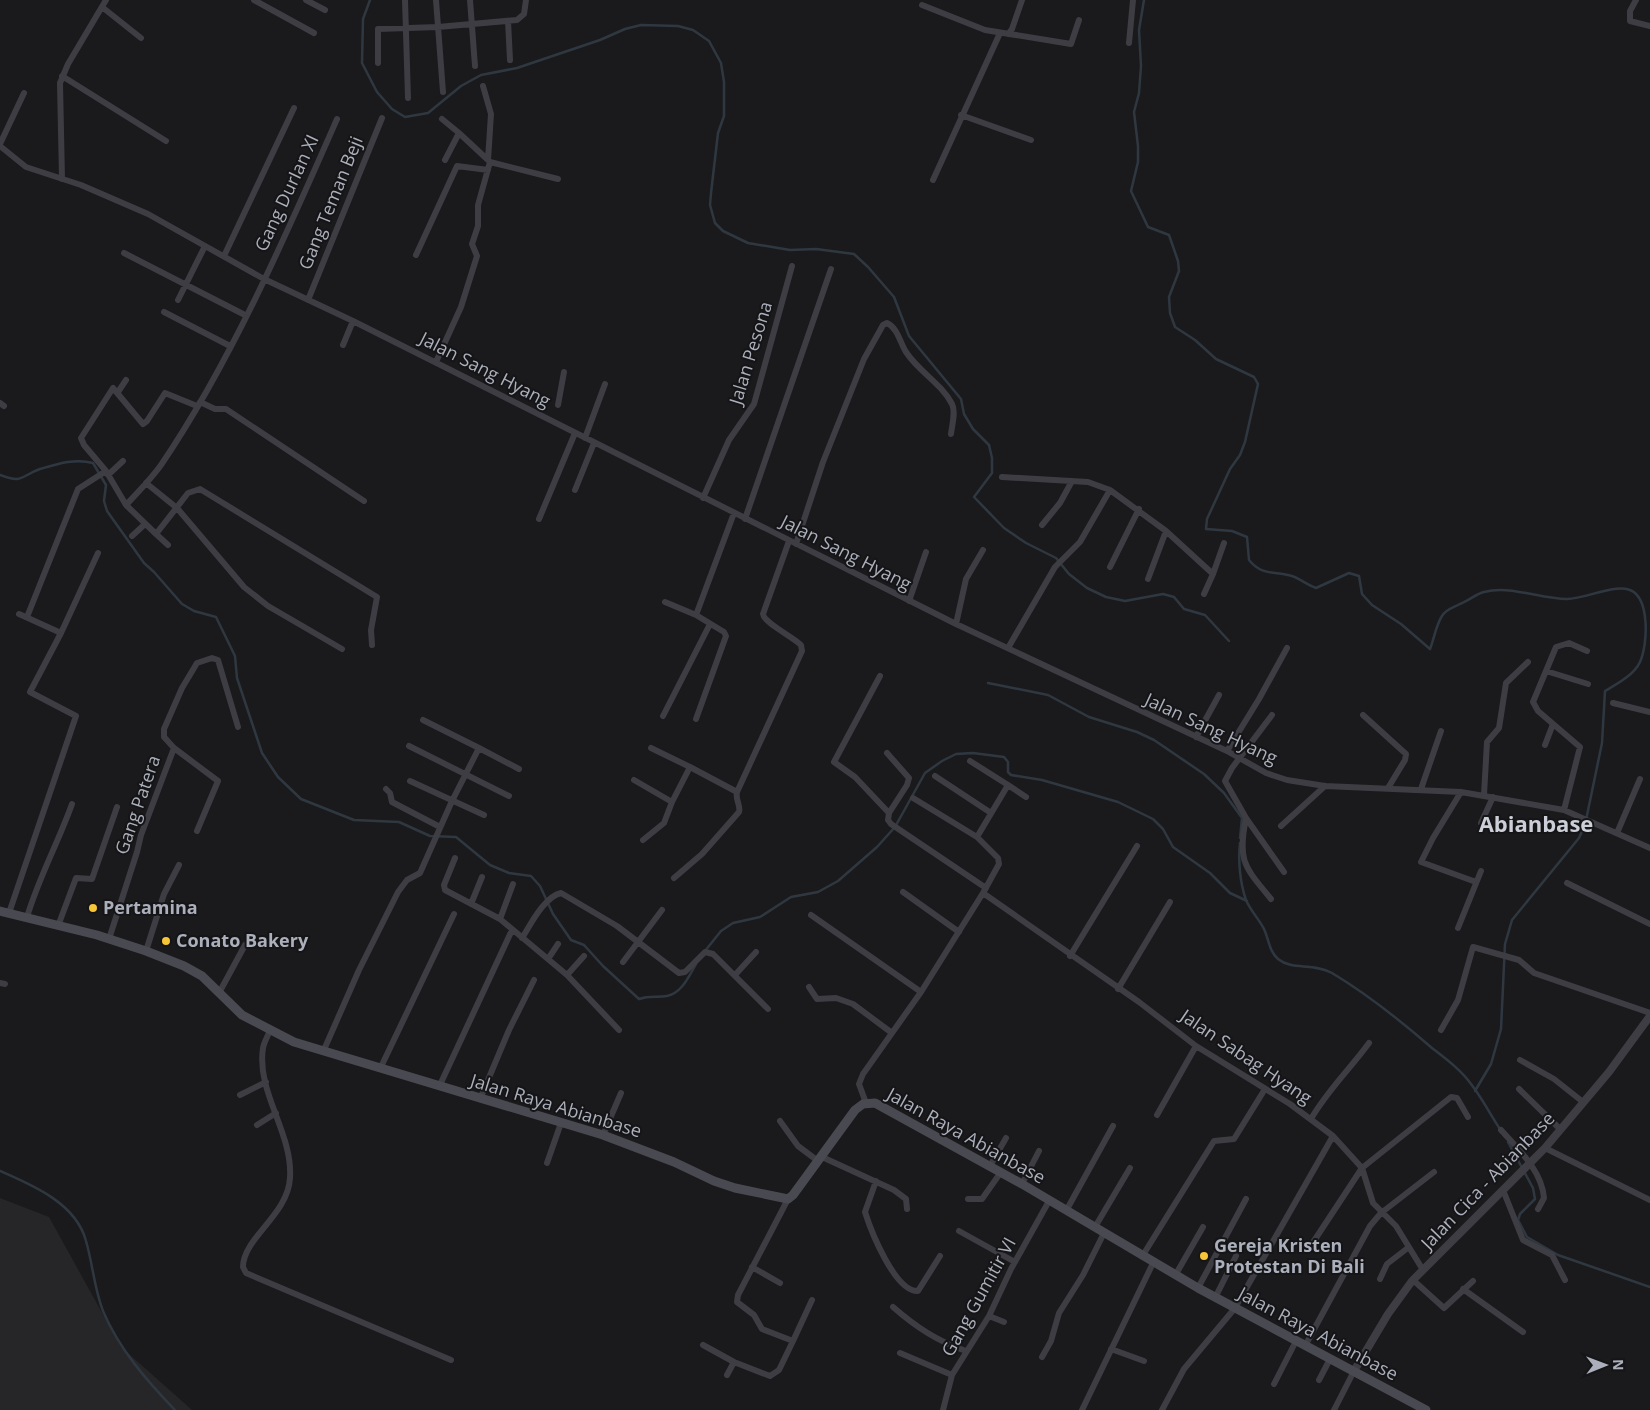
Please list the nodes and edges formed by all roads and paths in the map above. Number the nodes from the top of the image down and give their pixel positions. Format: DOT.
graph roads {
  1 [pos="106,0"];
  2 [pos="254,0"];
  3 [pos="306,0"];
  4 [pos="405,0"];
  5 [pos="436,0"];
  6 [pos="470,0"];
  7 [pos="526,0"];
  8 [pos="1022,0"];
  9 [pos="1133,0"];
  10 [pos="1636,0"];
  11 [pos="922,5"];
  12 [pos="102,7"];
  13 [pos="325,10"];
  14 [pos="1080,20"];
  15 [pos="508,21"];
  16 [pos="472,24"];
  17 [pos="1650,26"];
  18 [pos="438,27"];
  19 [pos="406,29"];
  20 [pos="314,33"];
  21 [pos="1000,34"];
  22 [pos="1008,34"];
  23 [pos="141,38"];
  24 [pos="1129,43"];
  25 [pos="510,60"];
  26 [pos="378,63"];
  27 [pos="475,66"];
  28 [pos="62,76"];
  29 [pos="483,86"];
  30 [pos="443,92"];
  31 [pos="24,93"];
  32 [pos="408,98"];
  33 [pos="294,108"];
  34 [pos="961,115"];
  35 [pos="382,118"];
  36 [pos="337,119"];
  37 [pos="442,119"];
  38 [pos="459,134"];
  39 [pos="1031,140"];
  40 [pos="166,141"];
  41 [pos="0,145"];
  42 [pos="445,160"];
  43 [pos="489,164"];
  44 [pos="62,179"];
  45 [pos="558,179"];
  46 [pos="933,180"];
  47 [pos="205,246"];
  48 [pos="124,254"];
  49 [pos="416,254"];
  50 [pos="224,256"];
  51 [pos="792,266"];
  52 [pos="831,270"];
  53 [pos="264,279"];
  54 [pos="186,285"];
  55 [pos="178,300"];
  56 [pos="308,300"];
  57 [pos="164,312"];
  58 [pos="243,314"];
  59 [pos="353,321"];
  60 [pos="343,345"];
  61 [pos="230,346"];
  62 [pos="436,362"];
  63 [pos="564,372"];
  64 [pos="126,380"];
  65 [pos="605,384"];
  66 [pos="118,392"];
  67 [pos="198,404"];
  68 [pos="558,405"];
  69 [pos="574,433"];
  70 [pos="951,434"];
  71 [pos="586,438"];
  72 [pos="594,443"];
  73 [pos="124,461"];
  74 [pos="106,473"];
  75 [pos="1002,477"];
  76 [pos="1072,481"];
  77 [pos="146,483"];
  78 [pos="575,490"];
  79 [pos="1110,490"];
  80 [pos="703,498"];
  81 [pos="364,501"];
  82 [pos="126,505"];
  83 [pos="177,508"];
  84 [pos="1139,509"];
  85 [pos="734,513"];
  86 [pos="746,519"];
  87 [pos="539,520"];
  88 [pos="145,524"];
  89 [pos="1042,525"];
  90 [pos="1166,531"];
  91 [pos="156,534"];
  92 [pos="132,536"];
  93 [pos="792,542"];
  94 [pos="1224,543"];
  95 [pos="168,545"];
  96 [pos="983,550"];
  97 [pos="926,552"];
  98 [pos="98,553"];
  99 [pos="1110,567"];
  100 [pos="1213,574"];
  101 [pos="1148,579"];
  102 [pos="1204,594"];
  103 [pos="909,601"];
  104 [pos="665,602"];
  105 [pos="19,614"];
  106 [pos="696,615"];
  107 [pos="27,618"];
  108 [pos="710,624"];
  109 [pos="956,624"];
  110 [pos="61,633"];
  111 [pos="372,645"];
  112 [pos="1008,648"];
  113 [pos="1287,648"];
  114 [pos="342,649"];
  115 [pos="1588,652"];
  116 [pos="1528,662"];
  117 [pos="1546,671"];
  118 [pos="880,676"];
  119 [pos="1588,684"];
  120 [pos="1219,695"];
  121 [pos="1613,703"];
  122 [pos="1650,712"];
  123 [pos="1272,714"];
  124 [pos="1363,715"];
  125 [pos="663,716"];
  126 [pos="696,719"];
  127 [pos="423,720"];
  128 [pos="1553,724"];
  129 [pos="238,727"];
  130 [pos="1441,731"];
  131 [pos="1196,737"];
  132 [pos="1545,745"];
  133 [pos="409,746"];
  134 [pos="174,748"];
  135 [pos="479,748"];
  136 [pos="651,748"];
  137 [pos="1227,751"];
  138 [pos="887,753"];
  139 [pos="1240,758"];
  140 [pos="970,761"];
  141 [pos="690,767"];
  142 [pos="519,769"];
  143 [pos="465,774"];
  144 [pos="935,776"];
  145 [pos="1640,779"];
  146 [pos="634,780"];
  147 [pos="410,781"];
  148 [pos="1008,785"];
  149 [pos="1325,786"];
  150 [pos="1388,788"];
  151 [pos="386,789"];
  152 [pos="1421,789"];
  153 [pos="737,792"];
  154 [pos="1461,792"];
  155 [pos="509,796"];
  156 [pos="1484,796"];
  157 [pos="1026,797"];
  158 [pos="1493,797"];
  159 [pos="913,798"];
  160 [pos="452,801"];
  161 [pos="672,802"];
  162 [pos="72,804"];
  163 [pos="117,806"];
  164 [pos="1564,810"];
  165 [pos="889,813"];
  166 [pos="991,813"];
  167 [pos="484,815"];
  168 [pos="1246,818"];
  169 [pos="1481,822"];
  170 [pos="1280,826"];
  171 [pos="439,828"];
  172 [pos="197,831"];
  173 [pos="1617,833"];
  174 [pos="976,837"];
  175 [pos="643,840"];
  176 [pos="1137,846"];
  177 [pos="1650,848"];
  178 [pos="455,858"];
  179 [pos="179,865"];
  180 [pos="1481,871"];
  181 [pos="1284,872"];
  182 [pos="482,877"];
  183 [pos="674,878"];
  184 [pos="1476,882"];
  185 [pos="1567,883"];
  186 [pos="513,884"];
  187 [pos="985,890"];
  188 [pos="903,892"];
  189 [pos="1272,899"];
  190 [pos="1170,902"];
  191 [pos="471,904"];
  192 [pos="662,910"];
  193 [pos="5,912"];
  194 [pos="454,914"];
  195 [pos="811,915"];
  196 [pos="27,917"];
  197 [pos="500,920"];
  198 [pos="1650,924"];
  199 [pos="58,926"];
  200 [pos="1458,928"];
  201 [pos="512,930"];
  202 [pos="959,932"];
  203 [pos="522,938"];
  204 [pos="109,939"];
  205 [pos="638,943"];
  206 [pos="558,944"];
  207 [pos="245,945"];
  208 [pos="146,950"];
  209 [pos="756,952"];
  210 [pos="584,956"];
  211 [pos="1070,956"];
  212 [pos="548,959"];
  213 [pos="623,962"];
  214 [pos="735,974"];
  215 [pos="567,976"];
  216 [pos="534,980"];
  217 [pos="809,987"];
  218 [pos="1118,989"];
  219 [pos="921,992"];
  220 [pos="219,993"];
  221 [pos="768,1009"];
  222 [pos="1650,1014"];
  223 [pos="270,1030"];
  224 [pos="619,1030"];
  225 [pos="1441,1030"];
  226 [pos="892,1033"];
  227 [pos="1369,1043"];
  228 [pos="1196,1046"];
  229 [pos="323,1052"];
  230 [pos="1520,1060"];
  231 [pos="380,1069"];
  232 [pos="266,1082"];
  233 [pos="439,1087"];
  234 [pos="1518,1089"];
  235 [pos="1265,1090"];
  236 [pos="621,1093"];
  237 [pos="240,1095"];
  238 [pos="480,1099"];
  239 [pos="1583,1102"];
  240 [pos="866,1103"];
  241 [pos="276,1113"];
  242 [pos="1157,1115"];
  243 [pos="1468,1117"];
  244 [pos="1312,1119"];
  245 [pos="780,1120"];
  246 [pos="561,1123"];
  247 [pos="257,1125"];
  248 [pos="1113,1126"];
  249 [pos="1560,1129"];
  250 [pos="1502,1130"];
  251 [pos="603,1135"];
  252 [pos="1334,1136"];
  253 [pos="1006,1138"];
  254 [pos="1545,1148"];
  255 [pos="1039,1151"];
  256 [pos="820,1159"];
  257 [pos="547,1163"];
  258 [pos="1529,1164"];
  259 [pos="990,1166"];
  260 [pos="1130,1168"];
  261 [pos="1362,1168"];
  262 [pos="1001,1172"];
  263 [pos="1434,1172"];
  264 [pos="876,1181"];
  265 [pos="1022,1184"];
  266 [pos="1502,1190"];
  267 [pos="788,1199"];
  268 [pos="968,1199"];
  269 [pos="1246,1199"];
  270 [pos="1650,1200"];
  271 [pos="1049,1201"];
  272 [pos="907,1209"];
  273 [pos="1538,1209"];
  274 [pos="1066,1211"];
  275 [pos="1380,1213"];
  276 [pos="1095,1227"];
  277 [pos="1203,1227"];
  278 [pos="959,1231"];
  279 [pos="1104,1233"];
  280 [pos="1409,1247"];
  281 [pos="1308,1250"];
  282 [pos="1142,1255"];
  283 [pos="940,1256"];
  284 [pos="1236,1256"];
  285 [pos="1154,1261"];
  286 [pos="1015,1262"];
  287 [pos="752,1267"];
  288 [pos="1423,1270"];
  289 [pos="1176,1274"];
  290 [pos="1380,1279"];
  291 [pos="1414,1280"];
  292 [pos="1565,1280"];
  293 [pos="1473,1281"];
  294 [pos="780,1283"];
  295 [pos="1198,1288"];
  296 [pos="1464,1290"];
  297 [pos="1215,1298"];
  298 [pos="812,1300"];
  299 [pos="893,1307"];
  300 [pos="1236,1308"];
  301 [pos="989,1316"];
  302 [pos="1004,1322"];
  303 [pos="1523,1332"];
  304 [pos="792,1341"];
  305 [pos="1296,1341"];
  306 [pos="703,1345"];
  307 [pos="1305,1346"];
  308 [pos="1111,1349"];
  309 [pos="966,1351"];
  310 [pos="900,1353"];
  311 [pos="1042,1358"];
  312 [pos="1330,1359"];
  313 [pos="451,1360"];
  314 [pos="1144,1361"];
  315 [pos="734,1362"];
  316 [pos="1354,1371"];
  317 [pos="727,1375"];
  318 [pos="952,1375"];
  319 [pos="1319,1380"];
  320 [pos="1274,1384"];
  321 [pos="943,1410"];
  322 [pos="1082,1410"];
  323 [pos="1162,1410"];
  324 [pos="1334,1410"];
  325 [pos="1426,1410"];
  1 -- 12 [label="street"];
  2 -- 20 [label="street"];
  3 -- 13 [label="street"];
  4 -- 19 [label="street"];
  5 -- 18 [label="street"];
  6 -- 16 [label="street"];
  7 -- 15 [label="street"];
  8 -- 22 [label="street"];
  9 -- 24 [label="street"];
  10 -- 17 [label="street"];
  11 -- 21 [label="street"];
  12 -- 23 [label="street"];
  12 -- 28 [label="street"];
  14 -- 22 [label="street"];
  15 -- 16 [label="street"];
  15 -- 25 [label="street"];
  16 -- 18 [label="street"];
  16 -- 27 [label="street"];
  18 -- 19 [label="street"];
  18 -- 30 [label="street"];
  19 -- 26 [label="street"];
  19 -- 32 [label="street"];
  21 -- 22 [label="street"];
  21 -- 34 [label="street"];
  28 -- 40 [label="street"];
  28 -- 44 [label="street"];
  29 -- 43 [label="street"];
  31 -- 41 [label="street"];
  33 -- 50 [label="street"];
  34 -- 39 [label="street"];
  34 -- 46 [label="street"];
  35 -- 56 [label="street, Gang Teman Beji"];
  36 -- 53 [label="street, Gang DurIan XI"];
  37 -- 38 [label="street"];
  38 -- 42 [label="street"];
  38 -- 43 [label="street"];
  41 -- 44 [label="street, Jalan Sang Hyang"];
  43 -- 45 [label="street"];
  43 -- 49 [label="street"];
  43 -- 62 [label="street"];
  44 -- 47 [label="street, Jalan Sang Hyang"];
  47 -- 50 [label="street, Jalan Sang Hyang"];
  47 -- 54 [label="street"];
  48 -- 54 [label="street"];
  50 -- 53 [label="street, Jalan Sang Hyang"];
  51 -- 80 [label="street, Jalan Pesona"];
  52 -- 86 [label="street"];
  53 -- 56 [label="street, Jalan Sang Hyang"];
  53 -- 61 [label="street, Gang DurIan XI"];
  54 -- 55 [label="street"];
  54 -- 58 [label="street"];
  56 -- 59 [label="street, Jalan Sang Hyang"];
  57 -- 61 [label="street"];
  59 -- 60 [label="street"];
  59 -- 62 [label="street, Jalan Sang Hyang"];
  61 -- 67 [label="street, Gang DurIan XI"];
  62 -- 69 [label="street, Jalan Sang Hyang"];
  63 -- 68 [label="street"];
  64 -- 66 [label="street"];
  65 -- 71 [label="street"];
  66 -- 67 [label="street"];
  66 -- 74 [label="street"];
  67 -- 77 [label="street, Gang DurIan XI"];
  67 -- 81 [label="street"];
  69 -- 71 [label="street, Jalan Sang Hyang"];
  69 -- 87 [label="street"];
  70 -- 93 [label="street"];
  71 -- 72 [label="street, Jalan Sang Hyang"];
  72 -- 78 [label="street"];
  72 -- 80 [label="street, Jalan Sang Hyang"];
  73 -- 74 [label="street"];
  74 -- 82 [label="street"];
  74 -- 107 [label="street"];
  75 -- 76 [label="street"];
  76 -- 79 [label="street"];
  76 -- 89 [label="street"];
  77 -- 82 [label="street, Gang DurIan XI"];
  77 -- 83 [label="street"];
  79 -- 84 [label="street"];
  79 -- 112 [label="street"];
  80 -- 85 [label="street, Jalan Sang Hyang"];
  82 -- 88 [label="street"];
  83 -- 91 [label="street"];
  83 -- 111 [label="street"];
  83 -- 114 [label="street"];
  84 -- 90 [label="street"];
  84 -- 99 [label="street"];
  85 -- 86 [label="street, Jalan Sang Hyang"];
  85 -- 106 [label="street"];
  86 -- 93 [label="street, Jalan Sang Hyang"];
  88 -- 91 [label="street"];
  88 -- 92 [label="street"];
  90 -- 100 [label="street"];
  90 -- 101 [label="street"];
  91 -- 95 [label="street"];
  93 -- 103 [label="street, Jalan Sang Hyang"];
  93 -- 153 [label="street"];
  94 -- 100 [label="street"];
  96 -- 109 [label="street"];
  97 -- 103 [label="street"];
  98 -- 110 [label="street"];
  100 -- 102 [label="street"];
  103 -- 109 [label="street, Jalan Sang Hyang"];
  104 -- 106 [label="street"];
  105 -- 107 [label="street"];
  106 -- 108 [label="street"];
  107 -- 110 [label="street"];
  108 -- 125 [label="street"];
  108 -- 126 [label="street"];
  109 -- 112 [label="street, Jalan Sang Hyang"];
  110 -- 193 [label="street"];
  112 -- 131 [label="street, Jalan Sang Hyang"];
  113 -- 137 [label="street"];
  115 -- 117 [label="street"];
  116 -- 156 [label="street"];
  117 -- 119 [label="street"];
  117 -- 128 [label="street"];
  118 -- 165 [label="street, Jalan Sabag Hyang"];
  120 -- 131 [label="street"];
  121 -- 122 [label="street"];
  123 -- 139 [label="street"];
  124 -- 150 [label="street"];
  127 -- 135 [label="street"];
  128 -- 132 [label="street"];
  128 -- 164 [label="street"];
  129 -- 134 [label="street, Gang Patera"];
  130 -- 152 [label="street"];
  131 -- 137 [label="street, Jalan Sang Hyang"];
  133 -- 143 [label="street"];
  134 -- 172 [label="street"];
  134 -- 204 [label="street, Gang Patera"];
  135 -- 142 [label="street"];
  135 -- 143 [label="street"];
  136 -- 141 [label="street"];
  137 -- 139 [label="street, Jalan Sang Hyang"];
  138 -- 165 [label="street"];
  139 -- 149 [label="street, Jalan Sang Hyang"];
  139 -- 168 [label="street"];
  140 -- 148 [label="street"];
  141 -- 153 [label="street"];
  141 -- 161 [label="street"];
  143 -- 155 [label="street"];
  143 -- 160 [label="street"];
  144 -- 166 [label="street"];
  145 -- 173 [label="street"];
  146 -- 161 [label="street"];
  147 -- 160 [label="street"];
  148 -- 157 [label="street"];
  148 -- 166 [label="street"];
  149 -- 150 [label="street, Jalan Sang Hyang"];
  149 -- 170 [label="street"];
  150 -- 152 [label="street, Jalan Sang Hyang"];
  151 -- 171 [label="street"];
  152 -- 154 [label="street, Jalan Sang Hyang"];
  153 -- 183 [label="street"];
  154 -- 156 [label="street, Jalan Sang Hyang"];
  154 -- 184 [label="street"];
  156 -- 158 [label="street, Jalan Sang Hyang"];
  158 -- 164 [label="street, Jalan Sang Hyang"];
  158 -- 169 [label="street"];
  159 -- 174 [label="street"];
  160 -- 167 [label="street"];
  160 -- 171 [label="street"];
  161 -- 175 [label="street"];
  162 -- 196 [label="street"];
  163 -- 199 [label="street"];
  164 -- 173 [label="street, Jalan Sang Hyang"];
  165 -- 187 [label="street, Jalan Sabag Hyang"];
  166 -- 174 [label="street"];
  168 -- 181 [label="street"];
  168 -- 189 [label="street"];
  171 -- 229 [label="street"];
  173 -- 177 [label="street, Jalan Sang Hyang"];
  174 -- 187 [label="street"];
  176 -- 211 [label="street"];
  178 -- 191 [label="street"];
  179 -- 208 [label="street"];
  180 -- 184 [label="street"];
  182 -- 191 [label="street"];
  184 -- 200 [label="street"];
  185 -- 198 [label="street"];
  186 -- 197 [label="street"];
  187 -- 202 [label="street"];
  187 -- 211 [label="street, Jalan Sabag Hyang"];
  188 -- 202 [label="street"];
  190 -- 218 [label="street"];
  191 -- 197 [label="street"];
  192 -- 205 [label="street"];
  193 -- 196 [label="main road, Jalan Raya Abianbase"];
  194 -- 231 [label="street"];
  195 -- 219 [label="street"];
  196 -- 199 [label="main road, Jalan Raya Abianbase"];
  197 -- 201 [label="street"];
  199 -- 204 [label="main road, Jalan Raya Abianbase"];
  201 -- 203 [label="street"];
  201 -- 233 [label="street"];
  202 -- 219 [label="street"];
  203 -- 205 [label="street"];
  203 -- 212 [label="street"];
  204 -- 208 [label="main road, Jalan Raya Abianbase"];
  205 -- 213 [label="street"];
  205 -- 214 [label="street"];
  206 -- 212 [label="street"];
  207 -- 220 [label="street"];
  208 -- 220 [label="main road, Jalan Raya Abianbase"];
  209 -- 214 [label="street"];
  210 -- 215 [label="street"];
  211 -- 218 [label="street, Jalan Sabag Hyang"];
  212 -- 215 [label="street"];
  214 -- 221 [label="street"];
  215 -- 224 [label="street"];
  216 -- 238 [label="street"];
  217 -- 226 [label="street"];
  218 -- 228 [label="street, Jalan Sabag Hyang"];
  219 -- 226 [label="street"];
  220 -- 223 [label="main road, Jalan Raya Abianbase"];
  222 -- 225 [label="street"];
  222 -- 239 [label="street, Jalan Cica - Abianbase"];
  223 -- 229 [label="main road, Jalan Raya Abianbase"];
  223 -- 232 [label="street"];
  226 -- 240 [label="street"];
  227 -- 244 [label="street"];
  228 -- 235 [label="street, Jalan Sabag Hyang"];
  228 -- 242 [label="street"];
  229 -- 231 [label="main road, Jalan Raya Abianbase"];
  230 -- 239 [label="street"];
  231 -- 233 [label="main road, Jalan Raya Abianbase"];
  232 -- 237 [label="street"];
  232 -- 241 [label="street"];
  233 -- 238 [label="main road, Jalan Raya Abianbase"];
  234 -- 249 [label="street"];
  235 -- 244 [label="street, Jalan Sabag Hyang"];
  235 -- 282 [label="street"];
  236 -- 251 [label="street"];
  238 -- 246 [label="main road, Jalan Raya Abianbase"];
  239 -- 249 [label="street, Jalan Cica - Abianbase"];
  240 -- 256 [label="main road, Jalan Raya Abianbase"];
  240 -- 259 [label="main road, Jalan Raya Abianbase"];
  241 -- 247 [label="street"];
  241 -- 313 [label="street"];
  243 -- 261 [label="street"];
  244 -- 252 [label="street, Jalan Sabag Hyang"];
  245 -- 256 [label="street"];
  246 -- 251 [label="main road, Jalan Raya Abianbase"];
  246 -- 257 [label="street"];
  248 -- 274 [label="street"];
  249 -- 254 [label="street, Jalan Cica - Abianbase"];
  250 -- 258 [label="street"];
  251 -- 267 [label="main road, Jalan Raya Abianbase"];
  252 -- 261 [label="street, Jalan Sabag Hyang"];
  252 -- 300 [label="street"];
  253 -- 259 [label="street"];
  254 -- 258 [label="street, Jalan Cica - Abianbase"];
  254 -- 270 [label="street"];
  255 -- 265 [label="street"];
  256 -- 264 [label="street"];
  256 -- 267 [label="main road, Jalan Raya Abianbase"];
  258 -- 266 [label="street, Jalan Cica - Abianbase"];
  258 -- 273 [label="street"];
  259 -- 262 [label="main road, Jalan Raya Abianbase"];
  260 -- 276 [label="street"];
  261 -- 275 [label="street, Jalan Sabag Hyang"];
  261 -- 281 [label="street"];
  262 -- 265 [label="main road, Jalan Raya Abianbase"];
  262 -- 268 [label="street"];
  263 -- 275 [label="street"];
  264 -- 272 [label="street"];
  264 -- 283 [label="street"];
  265 -- 271 [label="main road, Jalan Raya Abianbase"];
  266 -- 288 [label="street, Jalan Cica - Abianbase"];
  266 -- 292 [label="street"];
  267 -- 287 [label="street"];
  269 -- 295 [label="street"];
  271 -- 274 [label="main road, Jalan Raya Abianbase"];
  271 -- 286 [label="street, Gang Gumitir VI"];
  274 -- 276 [label="main road, Jalan Raya Abianbase"];
  275 -- 280 [label="street, Jalan Sabag Hyang"];
  275 -- 307 [label="street"];
  276 -- 279 [label="main road, Jalan Raya Abianbase"];
  277 -- 289 [label="street"];
  278 -- 286 [label="street"];
  279 -- 282 [label="main road, Jalan Raya Abianbase"];
  279 -- 311 [label="street"];
  280 -- 288 [label="street, Jalan Sabag Hyang"];
  280 -- 290 [label="street"];
  282 -- 285 [label="main road, Jalan Raya Abianbase"];
  284 -- 297 [label="street"];
  285 -- 289 [label="main road, Jalan Raya Abianbase"];
  285 -- 308 [label="street"];
  286 -- 301 [label="street, Gang Gumitir VI"];
  287 -- 294 [label="street"];
  287 -- 304 [label="street"];
  288 -- 291 [label="street, Jalan Cica - Abianbase"];
  289 -- 295 [label="main road, Jalan Raya Abianbase"];
  291 -- 296 [label="street"];
  291 -- 316 [label="street, Jalan Cica - Abianbase"];
  293 -- 296 [label="street"];
  295 -- 297 [label="main road, Jalan Raya Abianbase"];
  296 -- 303 [label="street"];
  297 -- 300 [label="main road, Jalan Raya Abianbase"];
  298 -- 304 [label="street"];
  299 -- 309 [label="street"];
  300 -- 305 [label="main road, Jalan Raya Abianbase"];
  300 -- 323 [label="street"];
  301 -- 302 [label="street"];
  301 -- 309 [label="street, Gang Gumitir VI"];
  304 -- 315 [label="street"];
  305 -- 307 [label="main road, Jalan Raya Abianbase"];
  305 -- 320 [label="street"];
  306 -- 315 [label="street"];
  307 -- 312 [label="main road, Jalan Raya Abianbase"];
  308 -- 314 [label="street"];
  308 -- 322 [label="street"];
  309 -- 318 [label="street, Gang Gumitir VI"];
  310 -- 318 [label="street"];
  312 -- 316 [label="main road, Jalan Raya Abianbase"];
  312 -- 319 [label="street"];
  315 -- 317 [label="street"];
  316 -- 324 [label="street"];
  316 -- 325 [label="main road, Jalan Raya Abianbase"];
  318 -- 321 [label="street, Gang Gumitir VI"];
}
